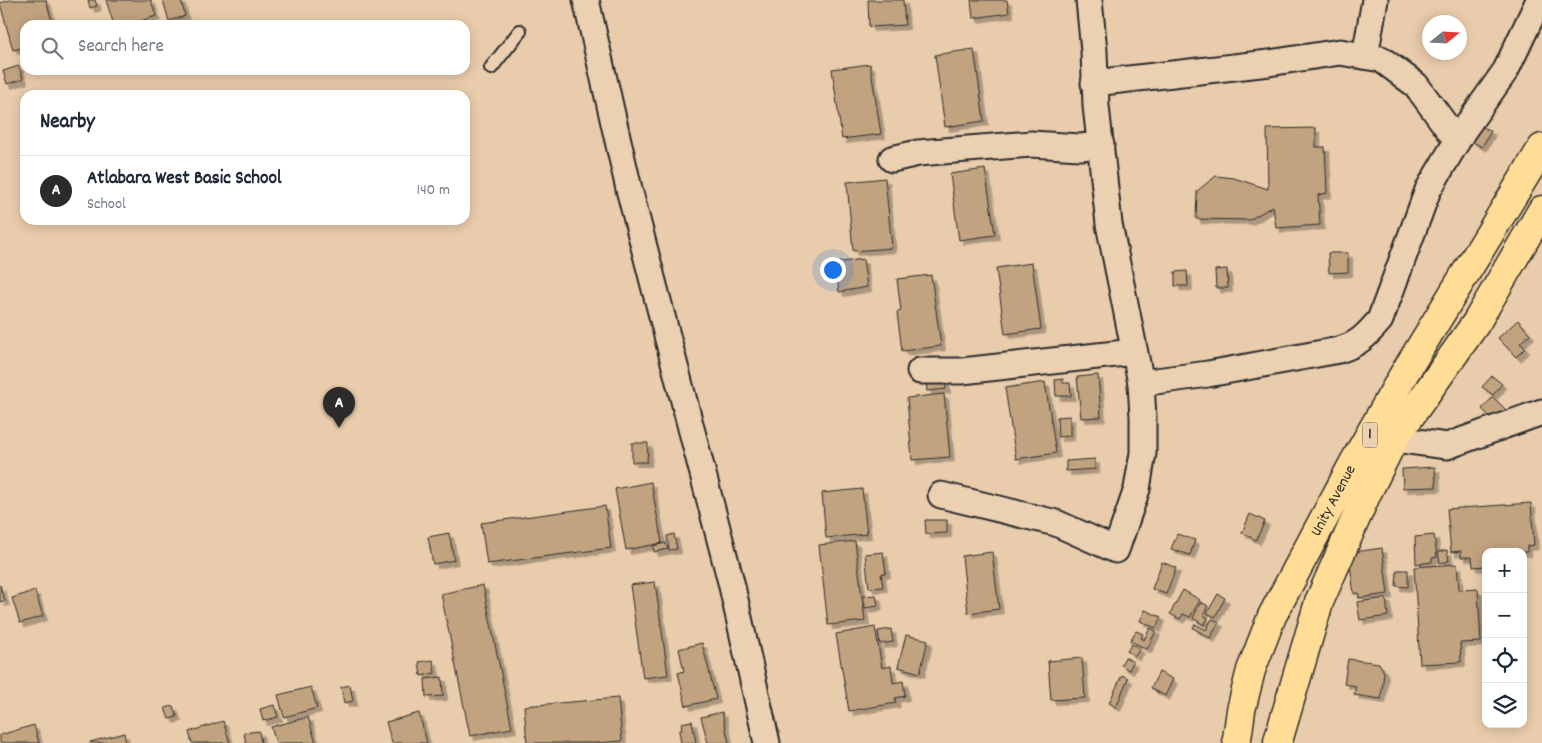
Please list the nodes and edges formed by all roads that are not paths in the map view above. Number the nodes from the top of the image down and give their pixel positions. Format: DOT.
graph roads {
  1 [pos="586,0"];
  2 [pos="1089,0"];
  3 [pos="1375,0"];
  4 [pos="1539,0"];
  5 [pos="520,31"];
  6 [pos="1365,56"];
  7 [pos="491,68"];
  8 [pos="1094,83"];
  9 [pos="1457,141"];
  10 [pos="1101,146"];
  11 [pos="1542,148"];
  12 [pos="892,159"];
  13 [pos="1542,210"];
  14 [pos="1134,352"];
  15 [pos="920,370"];
  16 [pos="1141,383"];
  17 [pos="1542,412"];
  18 [pos="1394,439"];
  19 [pos="941,495"];
  20 [pos="1235,741"];
  21 [pos="1278,742"];
  22 [pos="767,743"];
  1 -- 22 [label="street"];
  2 -- 8 [label="street"];
  3 -- 6 [label="street"];
  4 -- 9 [label="street"];
  5 -- 7 [label="lane"];
  6 -- 8 [label="street"];
  6 -- 9 [label="street"];
  8 -- 10 [label="street"];
  9 -- 16 [label="street"];
  10 -- 12 [label="street"];
  10 -- 14 [label="street"];
  11 -- 20 [label="main road, Unity Avenue / 1"];
  13 -- 18 [label="main road, Unity Avenue / 1"];
  14 -- 15 [label="street"];
  14 -- 16 [label="street"];
  16 -- 19 [label="street"];
  17 -- 18 [label="street"];
  18 -- 21 [label="main road, Unity Avenue / 1"];
  20 -- 21 [label="main road, 1"];
}
